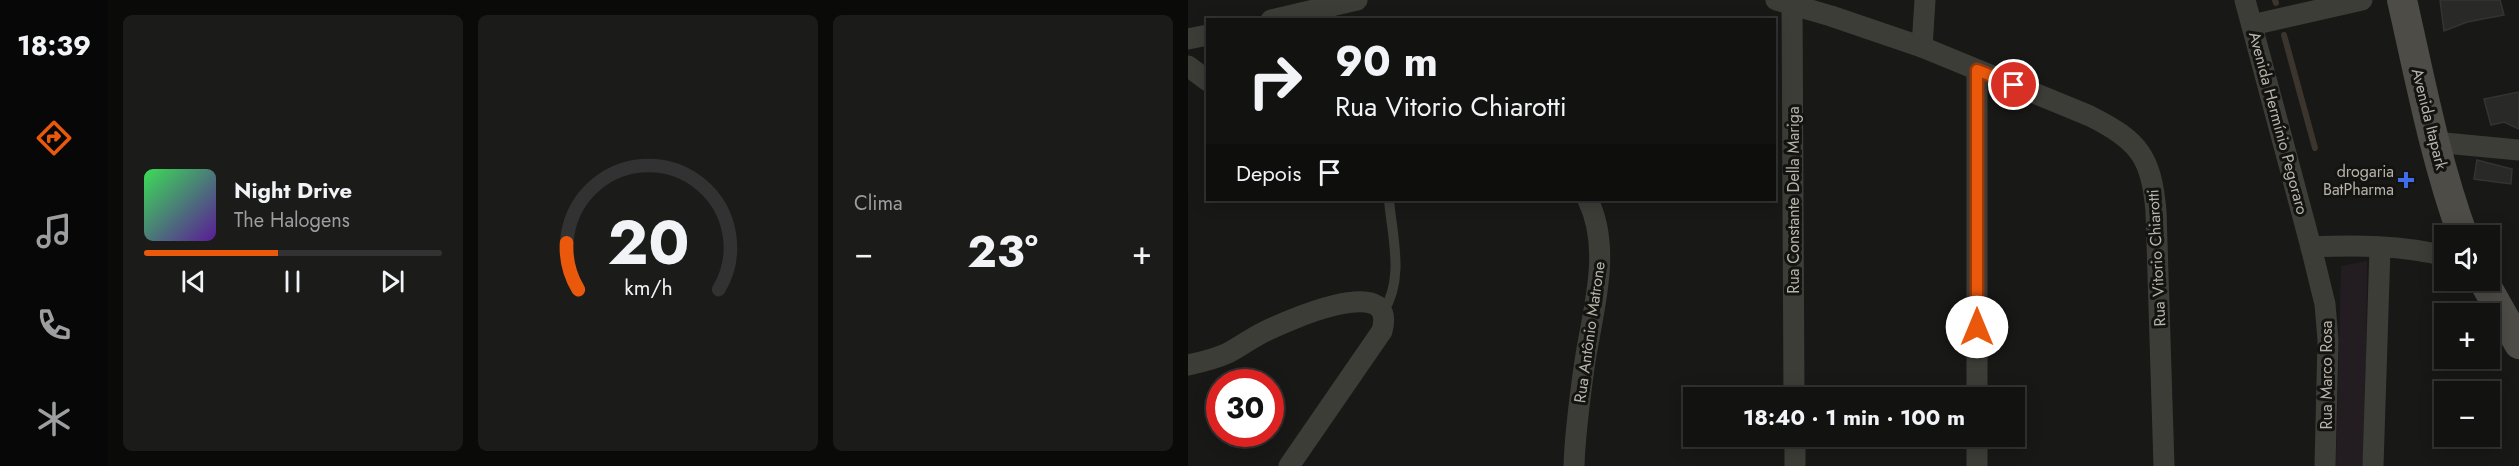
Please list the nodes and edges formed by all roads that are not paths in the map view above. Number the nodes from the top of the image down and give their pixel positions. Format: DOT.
graph roads {
  1 [pos="1358,0"];
  2 [pos="1925,0"];
  3 [pos="2246,0"];
  4 [pos="2362,0"];
  5 [pos="2402,0"];
  6 [pos="1784,2"];
  7 [pos="1280,18"];
  8 [pos="2252,25"];
  9 [pos="1206,35"];
  10 [pos="1188,39"];
  11 [pos="1922,47"];
  12 [pos="1188,66"];
  13 [pos="1977,70"];
  14 [pos="1206,80"];
  15 [pos="2434,142"];
  16 [pos="2519,150"];
  17 [pos="1389,201"];
  18 [pos="1587,201"];
  19 [pos="2459,225"];
  20 [pos="2312,247"];
  21 [pos="2380,248"];
  22 [pos="2434,255"];
  23 [pos="2489,291"];
  24 [pos="1383,312"];
  25 [pos="2519,344"];
  26 [pos="1188,365"];
  27 [pos="1794,387"];
  28 [pos="1977,387"];
  29 [pos="1795,447"];
  30 [pos="1977,447"];
  31 [pos="1289,466"];
  32 [pos="1574,466"];
  33 [pos="1795,466"];
  34 [pos="1977,466"];
  35 [pos="2164,466"];
  36 [pos="2325,466"];
  37 [pos="2373,466"];
  1 -- 7 [label="street"];
  2 -- 11 [label="street"];
  3 -- 8 [label="street, Avenida Hermínio Pegoraro"];
  4 -- 8 [label="street"];
  5 -- 15 [label="main road, Avenida Itapark"];
  6 -- 11 [label="street, Rua Vitorio Chiarotti"];
  6 -- 27 [label="street, Rua Constante Della Mariga"];
  8 -- 20 [label="street, Avenida Hermínio Pegoraro"];
  9 -- 10 [label="street"];
  11 -- 13 [label="street, Rua Vitorio Chiarotti"];
  12 -- 14 [label="street"];
  13 -- 28 [label="street"];
  13 -- 35 [label="street, Rua Vitorio Chiarotti"];
  15 -- 16 [label="street"];
  15 -- 19 [label="main road, Avenida Itapark"];
  17 -- 24 [label="lane"];
  18 -- 32 [label="street, Rua Antônio Matrone"];
  20 -- 21 [label="street"];
  20 -- 36 [label="street, Rua Marco Rosa"];
  21 -- 22 [label="street"];
  21 -- 37 [label="street"];
  23 -- 25 [label="main road"];
  24 -- 26 [label="street"];
  24 -- 31 [label="street"];
  29 -- 33 [label="street"];
  30 -- 34 [label="street"];
}
